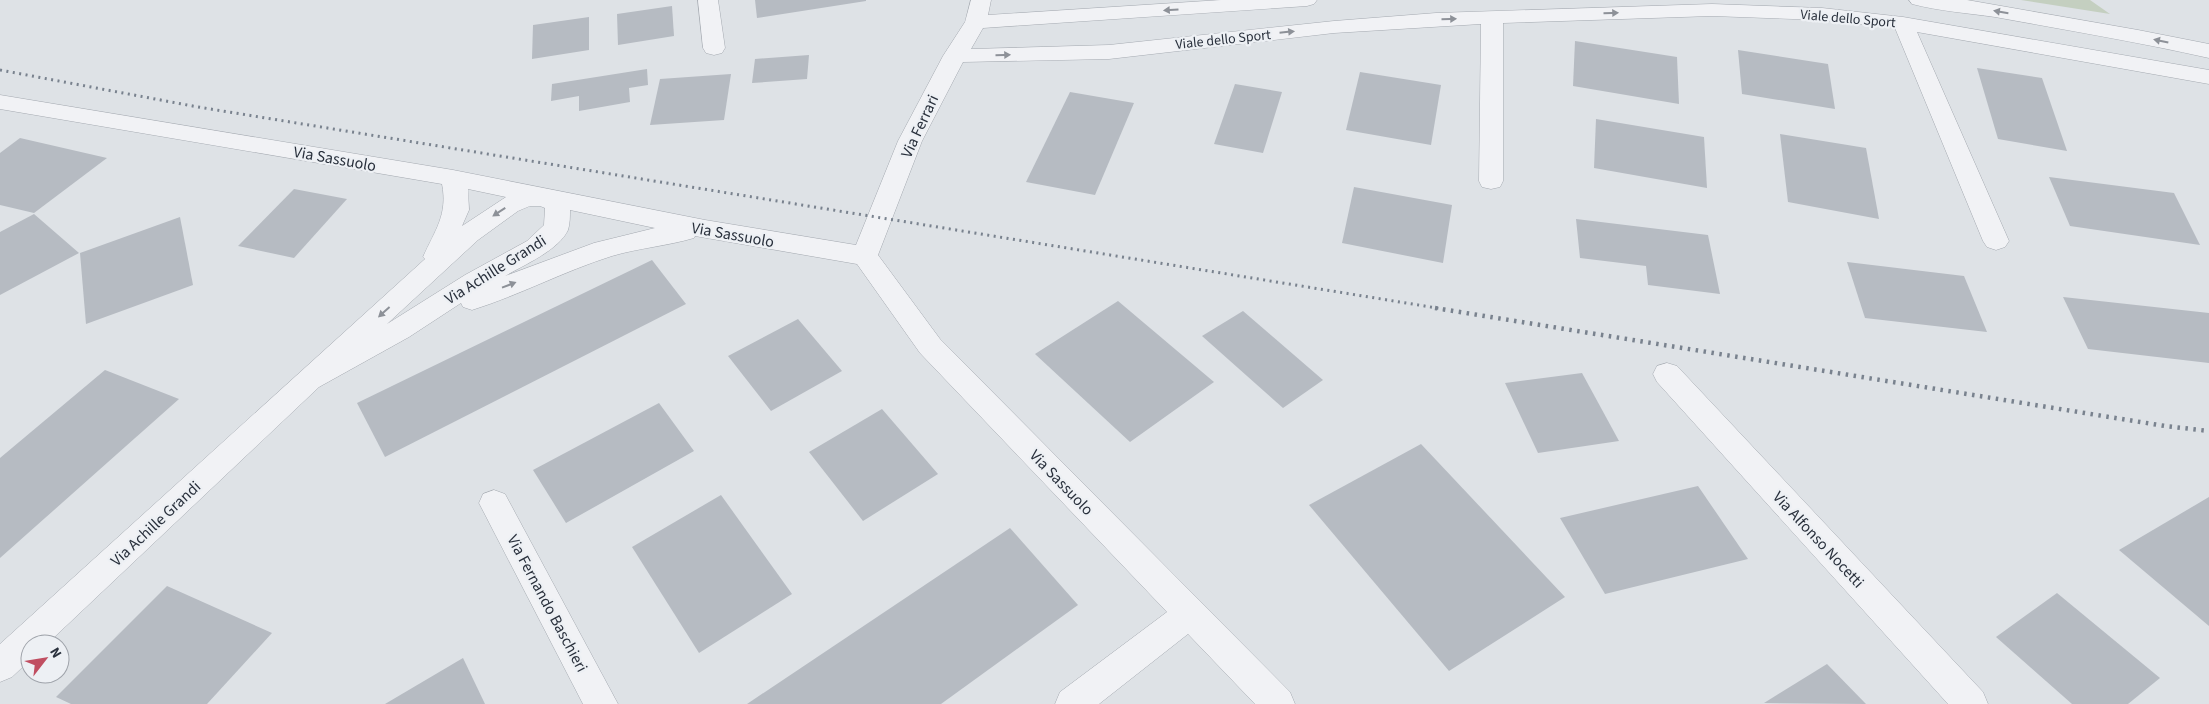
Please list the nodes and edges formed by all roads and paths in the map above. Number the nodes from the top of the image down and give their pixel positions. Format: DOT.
graph roads {
  1 [pos="708,0"];
  2 [pos="1307,0"];
  3 [pos="1919,0"];
  4 [pos="978,11"];
  5 [pos="1492,17"];
  6 [pos="1903,23"];
  7 [pos="714,48"];
  8 [pos="2209,51"];
  9 [pos="954,56"];
  10 [pos="2209,77"];
  11 [pos="4,106"];
  12 [pos="453,178"];
  13 [pos="1491,181"];
  14 [pos="544,197"];
  15 [pos="705,229"];
  16 [pos="1996,240"];
  17 [pos="865,256"];
  18 [pos="420,279"];
  19 [pos="399,330"];
  20 [pos="1667,374"];
  21 [pos="309,379"];
  22 [pos="494,503"];
  23 [pos="1190,613"];
  24 [pos="0,666"];
  25 [pos="601,704"];
  26 [pos="1072,704"];
  27 [pos="1278,704"];
  28 [pos="1971,704"];
  1 -- 7 [label="street"];
  2 -- 4 [label="street, Viale dello Sport, one-way"];
  8 -- 3 [label="street, one-way"];
  4 -- 9 [label="street, Via Ferrari"];
  5 -- 6 [label="street, Viale dello Sport, one-way"];
  9 -- 5 [label="street, Viale dello Sport, one-way"];
  5 -- 13 [label="street"];
  6 -- 10 [label="street, Viale dello Sport"];
  6 -- 16 [label="street, Viale dello Sport"];
  9 -- 17 [label="street, Via Ferrari"];
  11 -- 12 [label="street, Via Sassuolo"];
  12 -- 14 [label="street, Via Sassuolo"];
  12 -- 18 [label="street, Via Achille Grandi"];
  14 -- 15 [label="street, Via Sassuolo"];
  14 -- 18 [label="street, Via Achille Grandi, one-way"];
  14 -- 19 [label="street, Via Achille Grandi"];
  15 -- 17 [label="street, Via Sassuolo"];
  19 -- 15 [label="street, Via Achille Grandi, one-way"];
  17 -- 23 [label="street, Via Sassuolo"];
  18 -- 21 [label="street, Via Achille Grandi, one-way"];
  19 -- 21 [label="street, Via Achille Grandi"];
  20 -- 28 [label="street, Via Alfonso Nocetti"];
  21 -- 24 [label="street, Via Achille Grandi"];
  22 -- 25 [label="street, Via Fernando Baschieri"];
  23 -- 26 [label="street"];
  23 -- 27 [label="street, Via Sassuolo"];
}
